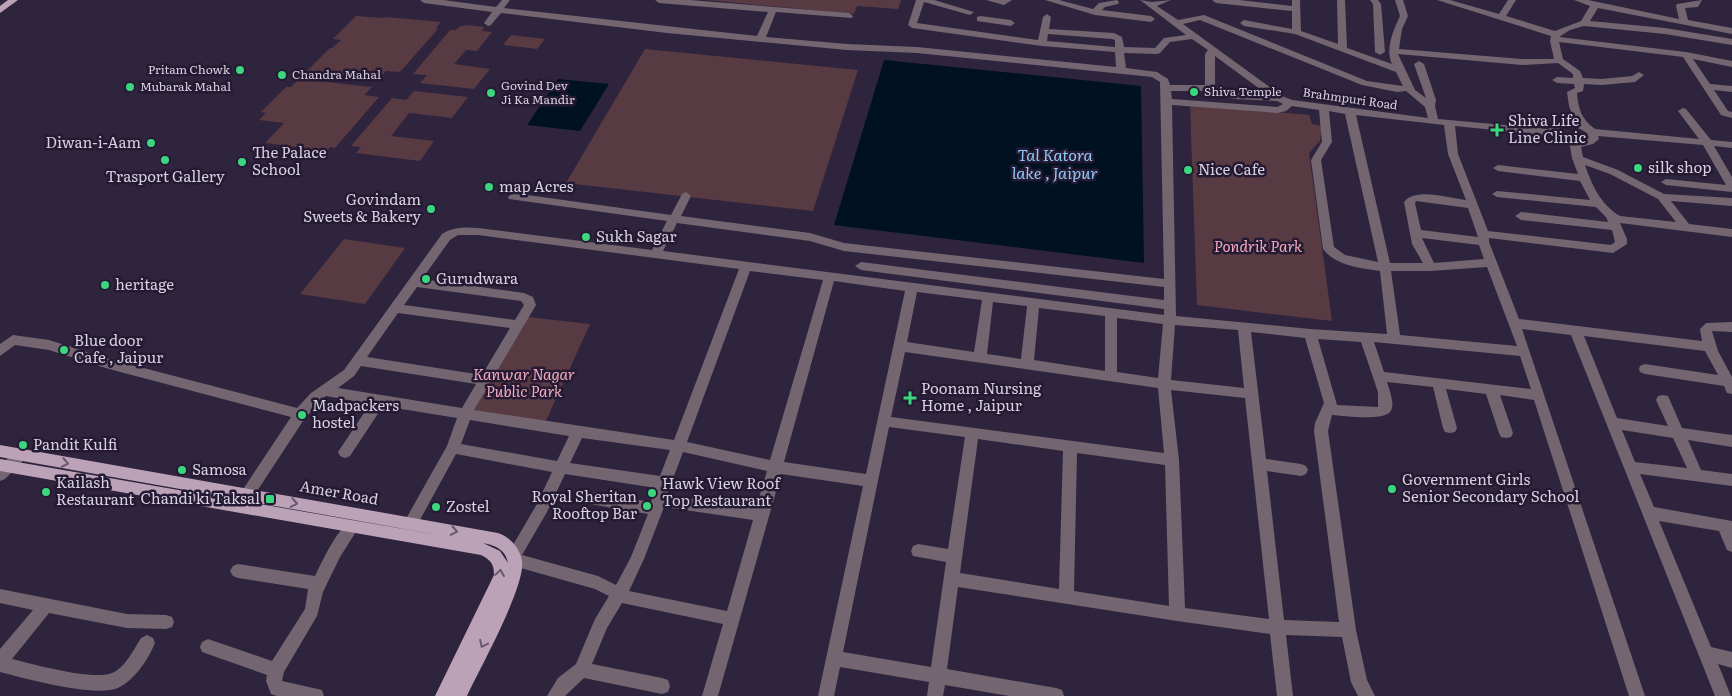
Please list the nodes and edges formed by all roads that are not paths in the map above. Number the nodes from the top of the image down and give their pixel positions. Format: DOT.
graph roads {
  1 [pos="4,0"];
  2 [pos="14,0"];
  3 [pos="424,0"];
  4 [pos="506,0"];
  5 [pos="659,0"];
  6 [pos="922,0"];
  7 [pos="990,0"];
  8 [pos="1008,0"];
  9 [pos="1049,0"];
  10 [pos="1116,0"];
  11 [pos="1167,0"];
  12 [pos="1216,0"];
  13 [pos="1341,0"];
  14 [pos="1374,0"];
  15 [pos="1399,0"];
  16 [pos="1433,0"];
  17 [pos="1441,0"];
  18 [pos="1500,0"];
  19 [pos="1578,0"];
  20 [pos="1698,0"];
  21 [pos="1511,1"];
  22 [pos="1147,2"];
  23 [pos="0,3"];
  24 [pos="1297,5"];
  25 [pos="1595,5"];
  26 [pos="0,10"];
  27 [pos="498,10"];
  28 [pos="773,10"];
  29 [pos="1438,11"];
  30 [pos="970,12"];
  31 [pos="1095,12"];
  32 [pos="849,16"];
  33 [pos="1047,17"];
  34 [pos="1501,18"];
  35 [pos="980,19"];
  36 [pos="1173,21"];
  37 [pos="1684,21"];
  38 [pos="488,23"];
  39 [pos="1244,23"];
  40 [pos="1584,23"];
  41 [pos="1044,30"];
  42 [pos="1732,31"];
  43 [pos="1297,32"];
  44 [pos="1194,36"];
  45 [pos="1555,37"];
  46 [pos="920,38"];
  47 [pos="760,39"];
  48 [pos="1007,39"];
  49 [pos="1732,42"];
  50 [pos="1042,44"];
  51 [pos="1213,49"];
  52 [pos="1343,49"];
  53 [pos="917,50"];
  54 [pos="1119,50"];
  55 [pos="1393,51"];
  56 [pos="1380,52"];
  57 [pos="1686,55"];
  58 [pos="1558,60"];
  59 [pos="1418,64"];
  60 [pos="1732,64"];
  61 [pos="1121,70"];
  62 [pos="1400,70"];
  63 [pos="1639,75"];
  64 [pos="1557,80"];
  65 [pos="1578,82"];
  66 [pos="1705,86"];
  67 [pos="1166,88"];
  68 [pos="1206,88"];
  69 [pos="1409,88"];
  70 [pos="1732,89"];
  71 [pos="1278,98"];
  72 [pos="1167,102"];
  73 [pos="1290,103"];
  74 [pos="1430,106"];
  75 [pos="1324,109"];
  76 [pos="1683,111"];
  77 [pos="1350,112"];
  78 [pos="1732,115"];
  79 [pos="1434,121"];
  80 [pos="1449,122"];
  81 [pos="1581,125"];
  82 [pos="1592,132"];
  83 [pos="1556,133"];
  84 [pos="1575,143"];
  85 [pos="1707,143"];
  86 [pos="1732,145"];
  87 [pos="1577,158"];
  88 [pos="1498,168"];
  89 [pos="1585,178"];
  90 [pos="1666,182"];
  91 [pos="1732,188"];
  92 [pos="1497,194"];
  93 [pos="686,196"];
  94 [pos="513,197"];
  95 [pos="1662,197"];
  96 [pos="1732,202"];
  97 [pos="1598,204"];
  98 [pos="1472,205"];
  99 [pos="1521,216"];
  100 [pos="676,218"];
  101 [pos="1613,222"];
  102 [pos="1686,228"];
  103 [pos="1415,233"];
  104 [pos="1732,233"];
  105 [pos="1483,238"];
  106 [pos="656,253"];
  107 [pos="1490,263"];
  108 [pos="746,266"];
  109 [pos="861,266"];
  110 [pos="1431,266"];
  111 [pos="1385,267"];
  112 [pos="830,276"];
  113 [pos="414,282"];
  114 [pos="1170,284"];
  115 [pos="912,287"];
  116 [pos="988,298"];
  117 [pos="1033,304"];
  118 [pos="1170,305"];
  119 [pos="396,308"];
  120 [pos="1111,312"];
  121 [pos="1170,320"];
  122 [pos="1514,322"];
  123 [pos="518,325"];
  124 [pos="1244,326"];
  125 [pos="1732,327"];
  126 [pos="1576,330"];
  127 [pos="1310,334"];
  128 [pos="1366,337"];
  129 [pos="1394,339"];
  130 [pos="899,346"];
  131 [pos="1710,346"];
  132 [pos="0,351"];
  133 [pos="1525,352"];
  134 [pos="980,357"];
  135 [pos="359,361"];
  136 [pos="1027,364"];
  137 [pos="1645,369"];
  138 [pos="1111,375"];
  139 [pos="1379,376"];
  140 [pos="485,380"];
  141 [pos="1438,383"];
  142 [pos="1164,384"];
  143 [pos="1730,385"];
  144 [pos="1491,389"];
  145 [pos="324,391"];
  146 [pos="1251,394"];
  147 [pos="1539,395"];
  148 [pos="380,400"];
  149 [pos="1663,400"];
  150 [pos="1330,410"];
  151 [pos="300,414"];
  152 [pos="465,414"];
  153 [pos="884,421"];
  154 [pos="1613,423"];
  155 [pos="1450,428"];
  156 [pos="578,432"];
  157 [pos="972,433"];
  158 [pos="1506,433"];
  159 [pos="1678,433"];
  160 [pos="1732,441"];
  161 [pos="679,446"];
  162 [pos="1070,446"];
  163 [pos="453,448"];
  164 [pos="0,451"];
  165 [pos="345,452"];
  166 [pos="20,455"];
  167 [pos="1172,460"];
  168 [pos="1259,464"];
  169 [pos="561,466"];
  170 [pos="775,467"];
  171 [pos="1632,467"];
  172 [pos="3,469"];
  173 [pos="1301,470"];
  174 [pos="1697,476"];
  175 [pos="1732,480"];
  176 [pos="872,481"];
  177 [pos="664,483"];
  178 [pos="584,497"];
  179 [pos="243,501"];
  180 [pos="657,504"];
  181 [pos="1651,514"];
  182 [pos="760,516"];
  183 [pos="1728,526"];
  184 [pos="352,527"];
  185 [pos="407,529"];
  186 [pos="1732,545"];
  187 [pos="918,551"];
  188 [pos="954,556"];
  189 [pos="514,559"];
  190 [pos="238,572"];
  191 [pos="951,579"];
  192 [pos="318,584"];
  193 [pos="619,594"];
  194 [pos="0,596"];
  195 [pos="1066,597"];
  196 [pos="46,605"];
  197 [pos="1177,614"];
  198 [pos="732,619"];
  199 [pos="166,622"];
  200 [pos="1277,626"];
  201 [pos="1348,630"];
  202 [pos="147,643"];
  203 [pos="208,646"];
  204 [pos="1704,653"];
  205 [pos="834,658"];
  206 [pos="1732,660"];
  207 [pos="0,663"];
  208 [pos="276,670"];
  209 [pos="582,670"];
  210 [pos="937,676"];
  211 [pos="662,686"];
  212 [pos="1010,692"];
  213 [pos="316,696"];
  214 [pos="443,696"];
  215 [pos="458,696"];
  216 [pos="555,696"];
  217 [pos="710,696"];
  218 [pos="826,696"];
  219 [pos="934,696"];
  220 [pos="1056,696"];
  221 [pos="1285,696"];
  222 [pos="1367,696"];
  223 [pos="1637,696"];
  224 [pos="1723,696"];
  1 -- 23 [label="main road"];
  2 -- 26 [label="main road"];
  3 -- 27 [label="street"];
  4 -- 27 [label="street"];
  5 -- 28 [label="street"];
  6 -- 30 [label="street"];
  6 -- 48 [label="street"];
  7 -- 8 [label="street"];
  9 -- 31 [label="street"];
  10 -- 31 [label="street"];
  11 -- 22 [label="street"];
  12 -- 24 [label="street"];
  13 -- 52 [label="street"];
  14 -- 56 [label="street"];
  15 -- 55 [label="street"];
  16 -- 29 [label="street"];
  17 -- 34 [label="street"];
  18 -- 21 [label="street"];
  19 -- 25 [label="street"];
  20 -- 37 [label="street"];
  21 -- 34 [label="street"];
  22 -- 36 [label="street, Brahmpuri Road"];
  24 -- 43 [label="street"];
  25 -- 37 [label="street"];
  25 -- 40 [label="street"];
  27 -- 38 [label="street"];
  27 -- 47 [label="street"];
  28 -- 32 [label="street"];
  28 -- 47 [label="street"];
  31 -- 36 [label="street"];
  33 -- 41 [label="street"];
  34 -- 45 [label="street"];
  35 -- 48 [label="street"];
  36 -- 44 [label="street, Brahmpuri Road"];
  36 -- 69 [label="street"];
  37 -- 42 [label="street"];
  39 -- 43 [label="street"];
  40 -- 45 [label="street"];
  40 -- 49 [label="street"];
  41 -- 50 [label="street"];
  41 -- 54 [label="street"];
  43 -- 52 [label="street"];
  44 -- 51 [label="street, Brahmpuri Road"];
  44 -- 54 [label="street"];
  45 -- 57 [label="street"];
  45 -- 58 [label="street"];
  46 -- 53 [label="street"];
  47 -- 53 [label="street"];
  48 -- 50 [label="street"];
  50 -- 54 [label="street"];
  51 -- 71 [label="street, Brahmpuri Road"];
  51 -- 71 [label="street"];
  52 -- 62 [label="street"];
  53 -- 61 [label="street"];
  54 -- 61 [label="street"];
  55 -- 58 [label="street"];
  55 -- 62 [label="street"];
  57 -- 60 [label="street"];
  57 -- 66 [label="street"];
  58 -- 65 [label="street"];
  59 -- 74 [label="street"];
  61 -- 67 [label="street"];
  62 -- 69 [label="street"];
  63 -- 65 [label="street"];
  64 -- 65 [label="street"];
  65 -- 81 [label="street"];
  66 -- 70 [label="street"];
  66 -- 78 [label="street"];
  67 -- 68 [label="street"];
  67 -- 72 [label="street"];
  69 -- 74 [label="street"];
  71 -- 73 [label="street, Brahmpuri Road"];
  72 -- 73 [label="street"];
  72 -- 114 [label="street"];
  73 -- 75 [label="street, Brahmpuri Road"];
  74 -- 79 [label="street"];
  75 -- 77 [label="street, Brahmpuri Road"];
  75 -- 111 [label="street"];
  76 -- 85 [label="street"];
  77 -- 79 [label="street, Brahmpuri Road"];
  77 -- 111 [label="street"];
  79 -- 80 [label="street, Brahmpuri Road"];
  80 -- 83 [label="street, Brahmpuri Road"];
  80 -- 98 [label="street"];
  81 -- 82 [label="street"];
  81 -- 83 [label="street"];
  82 -- 84 [label="street"];
  82 -- 85 [label="street"];
  83 -- 84 [label="street, Brahmpuri Road"];
  84 -- 87 [label="street"];
  85 -- 86 [label="street"];
  85 -- 91 [label="street"];
  87 -- 89 [label="street"];
  87 -- 95 [label="street"];
  88 -- 89 [label="street"];
  89 -- 97 [label="street"];
  90 -- 91 [label="street"];
  92 -- 97 [label="street"];
  93 -- 100 [label="street"];
  94 -- 100 [label="street"];
  95 -- 96 [label="street"];
  95 -- 102 [label="street"];
  97 -- 101 [label="street"];
  98 -- 103 [label="street"];
  98 -- 105 [label="street"];
  99 -- 101 [label="street"];
  100 -- 106 [label="street"];
  100 -- 114 [label="street"];
  101 -- 102 [label="street"];
  101 -- 105 [label="street"];
  102 -- 104 [label="street"];
  103 -- 105 [label="street"];
  103 -- 110 [label="street"];
  105 -- 107 [label="street"];
  106 -- 108 [label="street"];
  106 -- 113 [label="street"];
  107 -- 110 [label="street"];
  107 -- 122 [label="street"];
  108 -- 112 [label="street"];
  108 -- 161 [label="street"];
  109 -- 118 [label="street"];
  110 -- 111 [label="street"];
  111 -- 129 [label="street"];
  112 -- 115 [label="street"];
  112 -- 170 [label="street"];
  113 -- 119 [label="street"];
  113 -- 123 [label="street"];
  114 -- 118 [label="street"];
  115 -- 116 [label="street"];
  115 -- 130 [label="street"];
  116 -- 117 [label="street"];
  116 -- 134 [label="street"];
  117 -- 120 [label="street"];
  117 -- 136 [label="street"];
  118 -- 121 [label="street"];
  119 -- 123 [label="street"];
  119 -- 135 [label="street"];
  120 -- 121 [label="street"];
  120 -- 138 [label="street"];
  121 -- 124 [label="street"];
  121 -- 142 [label="street"];
  122 -- 126 [label="street"];
  122 -- 133 [label="street"];
  123 -- 140 [label="street"];
  124 -- 127 [label="street"];
  124 -- 146 [label="street"];
  125 -- 131 [label="street"];
  126 -- 131 [label="street"];
  126 -- 154 [label="street"];
  127 -- 128 [label="street"];
  127 -- 150 [label="street"];
  128 -- 129 [label="street"];
  128 -- 139 [label="street"];
  129 -- 133 [label="street"];
  130 -- 134 [label="street"];
  130 -- 153 [label="street"];
  131 -- 143 [label="street"];
  132 -- 151 [label="street"];
  133 -- 147 [label="street"];
  134 -- 136 [label="street"];
  135 -- 140 [label="street"];
  135 -- 145 [label="street"];
  136 -- 138 [label="street"];
  137 -- 143 [label="street"];
  138 -- 142 [label="street"];
  139 -- 141 [label="street"];
  139 -- 150 [label="street"];
  140 -- 152 [label="street"];
  141 -- 144 [label="street"];
  141 -- 155 [label="street"];
  142 -- 146 [label="street"];
  142 -- 167 [label="street"];
  144 -- 147 [label="street"];
  144 -- 158 [label="street"];
  145 -- 148 [label="street"];
  145 -- 151 [label="street"];
  146 -- 168 [label="street"];
  147 -- 223 [label="street"];
  148 -- 152 [label="street"];
  148 -- 165 [label="street"];
  149 -- 159 [label="street"];
  150 -- 201 [label="street"];
  151 -- 179 [label="street"];
  152 -- 156 [label="street"];
  152 -- 163 [label="street"];
  153 -- 157 [label="street"];
  153 -- 176 [label="street"];
  154 -- 159 [label="street"];
  154 -- 171 [label="street"];
  156 -- 161 [label="street"];
  156 -- 169 [label="street"];
  157 -- 162 [label="street"];
  157 -- 188 [label="street"];
  159 -- 160 [label="street"];
  159 -- 174 [label="street"];
  161 -- 170 [label="street"];
  161 -- 177 [label="street"];
  162 -- 167 [label="street"];
  162 -- 195 [label="street"];
  163 -- 169 [label="street"];
  163 -- 185 [label="street"];
  164 -- 166 [label="main road, Amer Road"];
  166 -- 172 [label="street"];
  166 -- 179 [label="main road, Amer Road, one-way"];
  167 -- 197 [label="street"];
  168 -- 173 [label="street"];
  168 -- 200 [label="street"];
  169 -- 177 [label="street"];
  169 -- 189 [label="street"];
  170 -- 176 [label="street"];
  170 -- 182 [label="street"];
  171 -- 174 [label="street"];
  171 -- 181 [label="street"];
  172 -- 179 [label="main road, Amer Road"];
  174 -- 175 [label="street"];
  176 -- 205 [label="street"];
  177 -- 180 [label="street"];
  178 -- 180 [label="street"];
  179 -- 184 [label="main road, Amer Road"];
  179 -- 185 [label="main road, Amer Road, one-way"];
  180 -- 182 [label="street"];
  180 -- 193 [label="street"];
  181 -- 183 [label="street"];
  181 -- 204 [label="street"];
  182 -- 198 [label="street"];
  183 -- 186 [label="street"];
  184 -- 185 [label="main road, Amer Road"];
  184 -- 192 [label="street"];
  185 -- 189 [label="main road, Amer Road, one-way"];
  214 -- 185 [label="main road, Amer Road, one-way"];
  187 -- 188 [label="street"];
  188 -- 191 [label="street"];
  189 -- 193 [label="street"];
  189 -- 215 [label="main road, one-way"];
  190 -- 192 [label="street"];
  191 -- 195 [label="street"];
  191 -- 210 [label="street"];
  192 -- 208 [label="street"];
  193 -- 198 [label="street"];
  193 -- 209 [label="street"];
  194 -- 196 [label="street"];
  195 -- 197 [label="street"];
  196 -- 199 [label="street"];
  196 -- 207 [label="street"];
  197 -- 200 [label="street"];
  198 -- 217 [label="street"];
  200 -- 201 [label="street"];
  200 -- 221 [label="street"];
  201 -- 222 [label="street"];
  202 -- 207 [label="street"];
  203 -- 208 [label="street"];
  204 -- 206 [label="street"];
  204 -- 224 [label="street"];
  205 -- 210 [label="street"];
  205 -- 218 [label="street"];
  208 -- 213 [label="street"];
  209 -- 211 [label="street"];
  209 -- 216 [label="street"];
  210 -- 212 [label="street"];
  210 -- 219 [label="street"];
  212 -- 220 [label="street"];
}
